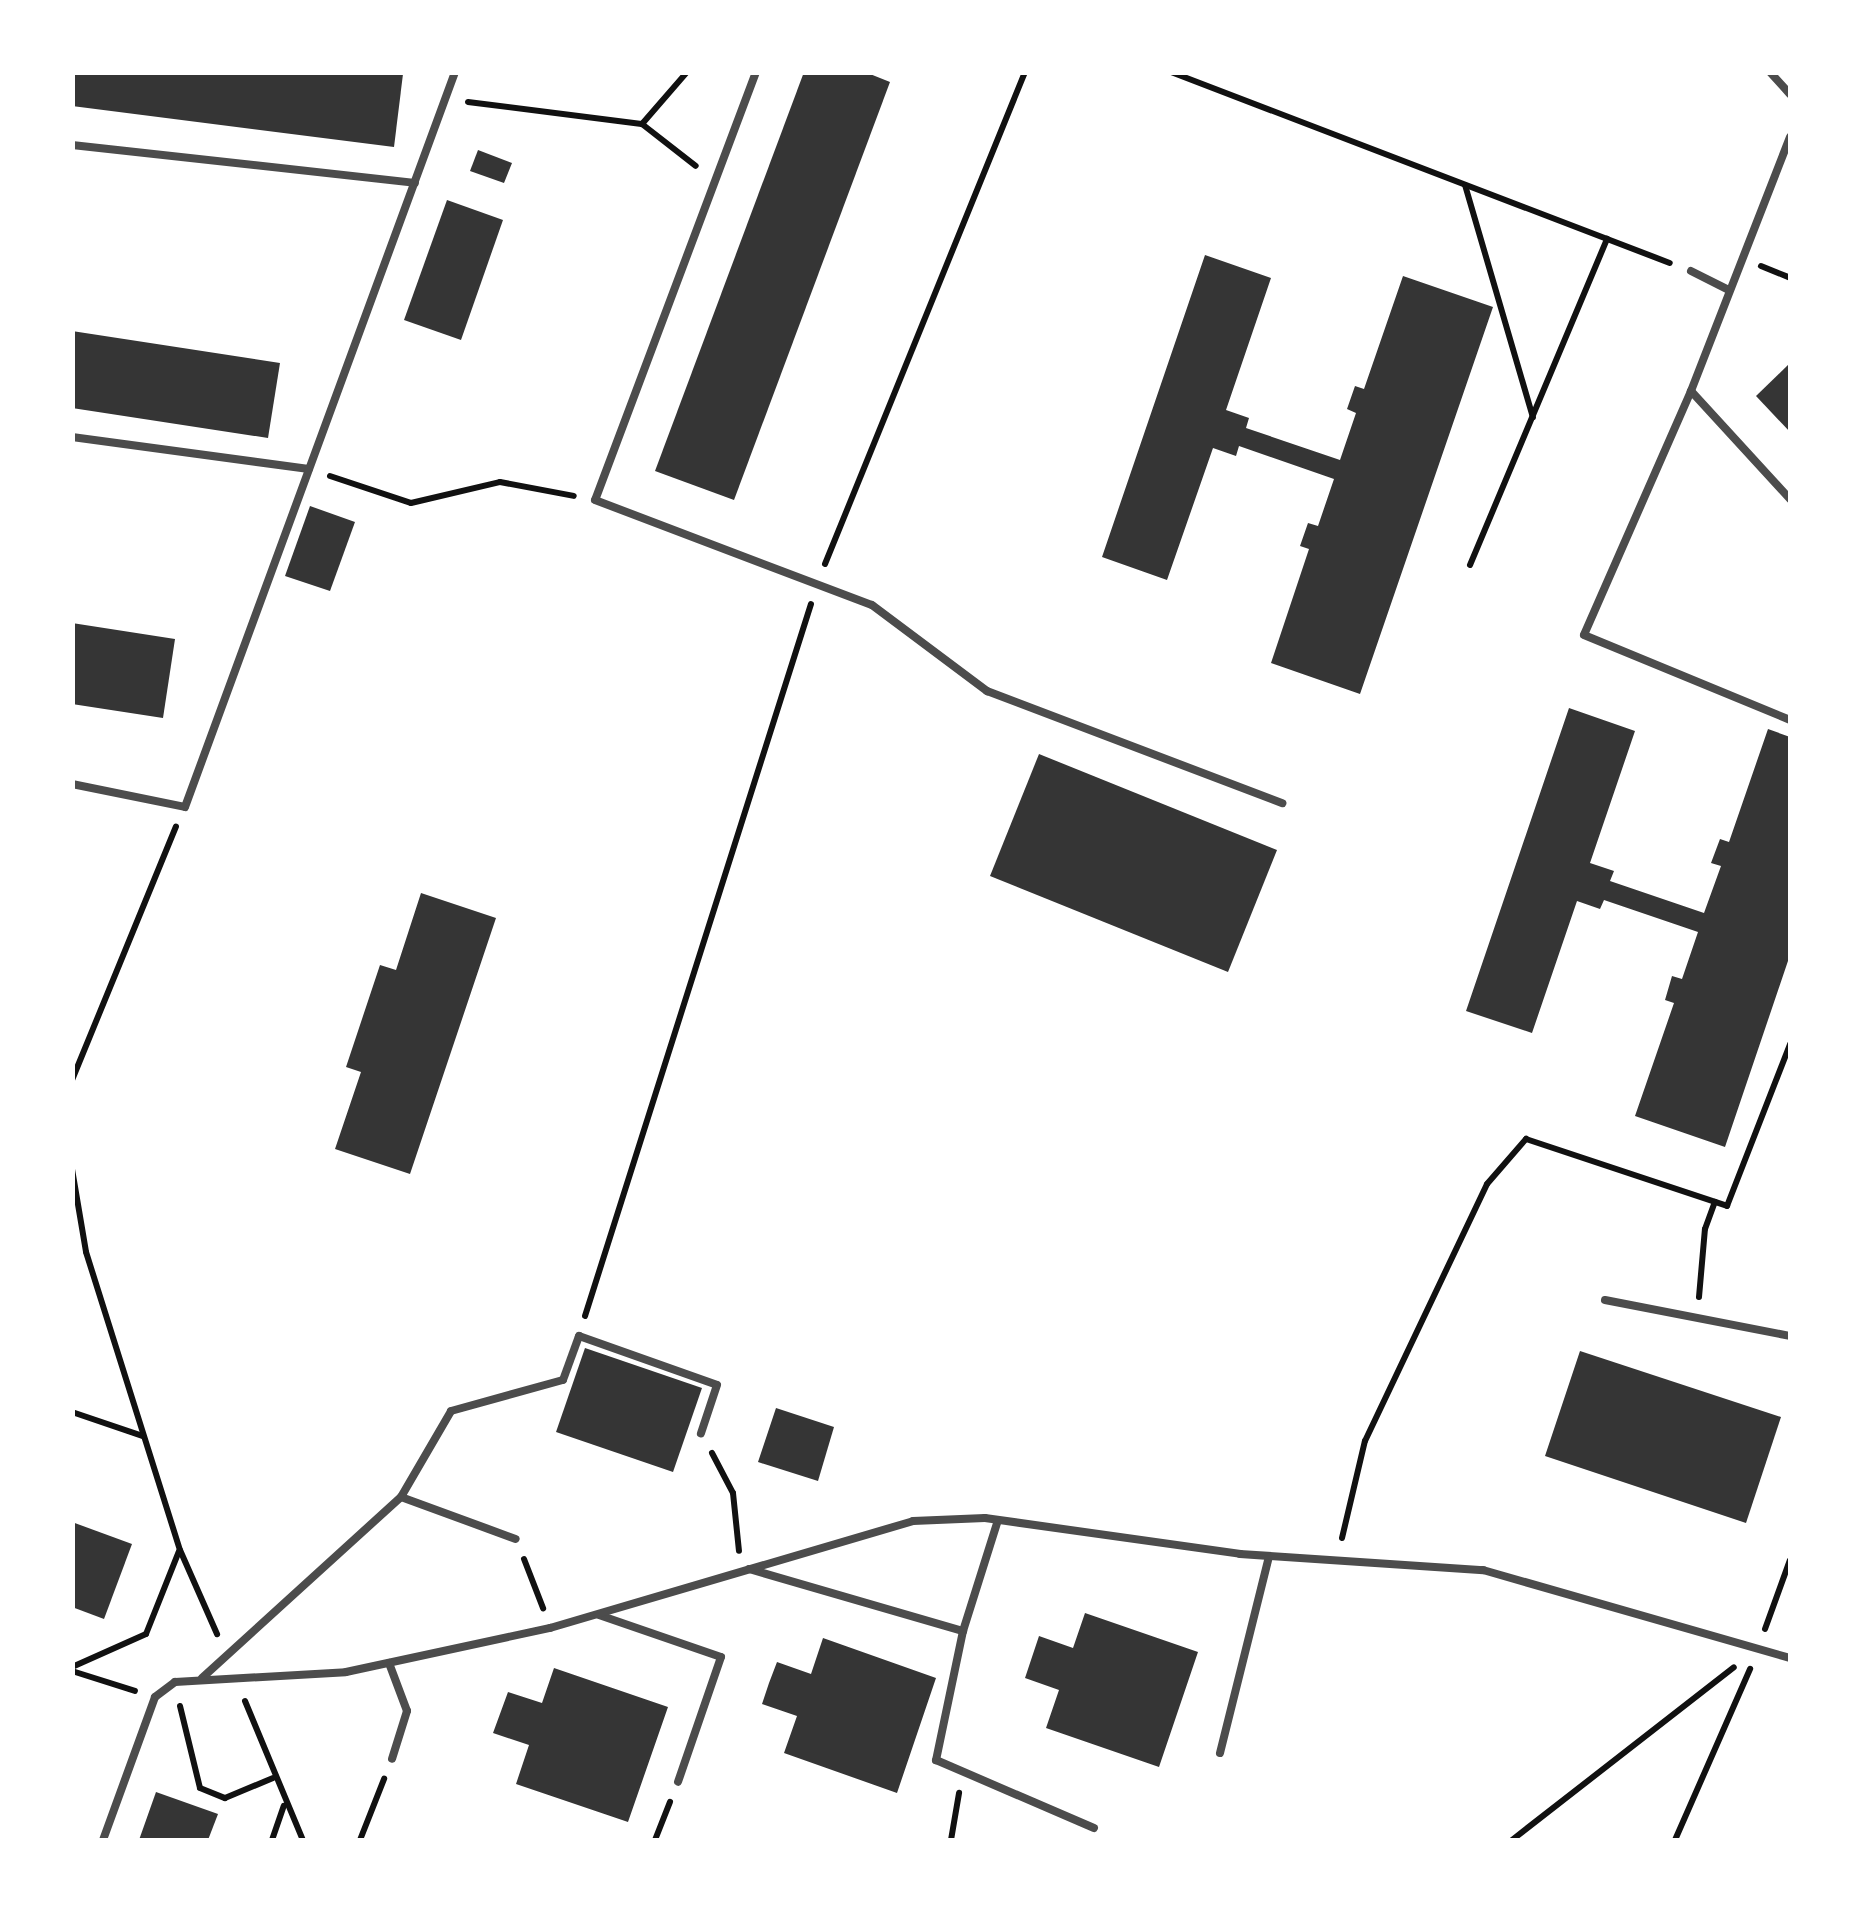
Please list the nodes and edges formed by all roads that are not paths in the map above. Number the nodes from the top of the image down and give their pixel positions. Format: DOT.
graph roads {
  1 [pos="456,72"];
  2 [pos="756,72"];
  3 [pos="1770,72"];
  4 [pos="1790,94"];
  5 [pos="1790,138"];
  6 [pos="72,145"];
  7 [pos="415,183"];
  8 [pos="1692,271"];
  9 [pos="1729,290"];
  10 [pos="1691,392"];
  11 [pos="72,436"];
  12 [pos="309,469"];
  13 [pos="1790,500"];
  14 [pos="1790,720"];
  15 [pos="72,784"];
  16 [pos="1282,803"];
  17 [pos="1605,1300"];
  18 [pos="1790,1336"];
  19 [pos="701,1432"];
  20 [pos="402,1497"];
  21 [pos="998,1520"];
  22 [pos="516,1539"];
  23 [pos="1269,1556"];
  24 [pos="745,1570"];
  25 [pos="599,1615"];
  26 [pos="963,1631"];
  27 [pos="1790,1658"];
  28 [pos="389,1663"];
  29 [pos="202,1678"];
  30 [pos="1220,1753"];
  31 [pos="392,1759"];
  32 [pos="678,1782"];
  33 [pos="1094,1828"];
  34 [pos="103,1840"];
  1 -- 7 [label="lane"];
  2 -- 16 [label="lane"];
  3 -- 4 [label="lane"];
  5 -- 9 [label="lane"];
  6 -- 7 [label="lane"];
  7 -- 12 [label="lane"];
  8 -- 9 [label="lane"];
  9 -- 10 [label="lane"];
  10 -- 13 [label="lane"];
  10 -- 14 [label="lane"];
  11 -- 12 [label="lane"];
  12 -- 15 [label="lane"];
  17 -- 18 [label="lane"];
  19 -- 20 [label="lane"];
  20 -- 22 [label="lane"];
  20 -- 29 [label="lane"];
  21 -- 23 [label="lane"];
  21 -- 24 [label="lane"];
  21 -- 26 [label="lane"];
  23 -- 27 [label="lane"];
  23 -- 30 [label="lane"];
  24 -- 25 [label="lane"];
  24 -- 26 [label="lane"];
  25 -- 28 [label="lane"];
  25 -- 32 [label="lane"];
  26 -- 33 [label="lane"];
  28 -- 29 [label="lane"];
  28 -- 31 [label="lane"];
  29 -- 34 [label="lane"];
}
